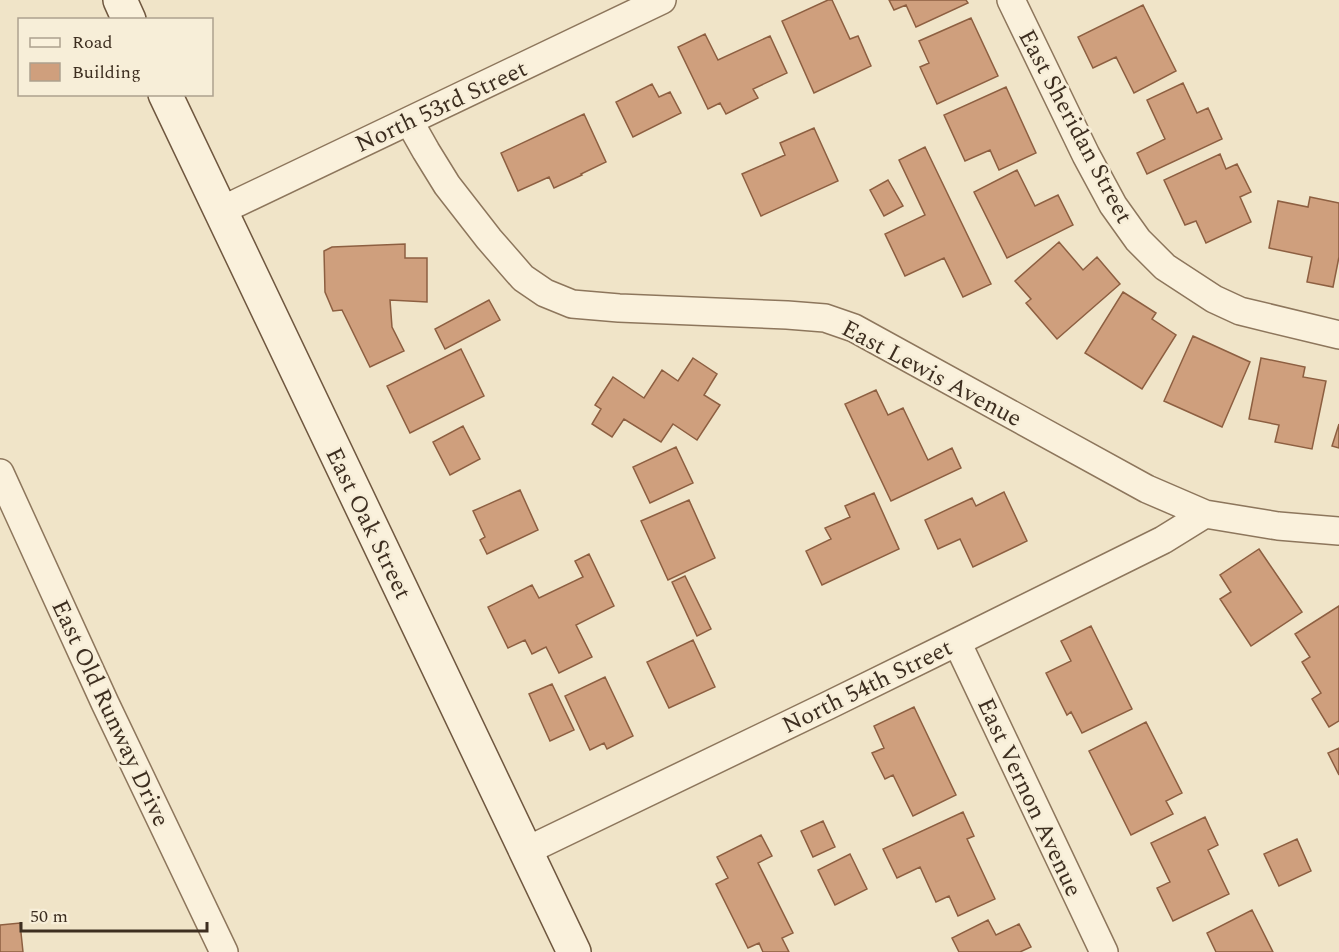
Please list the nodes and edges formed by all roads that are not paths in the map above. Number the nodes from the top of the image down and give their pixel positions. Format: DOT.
graph roads {
  1 [pos="120,0"];
  2 [pos="662,0"];
  3 [pos="1011,0"];
  4 [pos="128,18"];
  5 [pos="166,96"];
  6 [pos="409,122"];
  7 [pos="220,211"];
  8 [pos="1339,335"];
  9 [pos="0,473"];
  10 [pos="1205,514"];
  11 [pos="1339,531"];
  12 [pos="957,642"];
  13 [pos="526,851"];
  14 [pos="224,952"];
  15 [pos="574,952"];
  16 [pos="1104,952"];
  1 -- 4 [label="street"];
  2 -- 6 [label="street, North 53rd Street"];
  3 -- 8 [label="street, East Sheridan Street"];
  5 -- 7 [label="street, East Oak Street"];
  6 -- 7 [label="street, North 53rd Street"];
  6 -- 10 [label="street, East Lewis Avenue"];
  7 -- 13 [label="street, East Oak Street"];
  9 -- 14 [label="street, East Old Runway Drive"];
  10 -- 11 [label="street, East Lewis Avenue"];
  10 -- 12 [label="street, North 54th Street"];
  12 -- 13 [label="street, North 54th Street"];
  12 -- 16 [label="street, East Vernon Avenue"];
  13 -- 15 [label="street, East Oak Street"];
}
